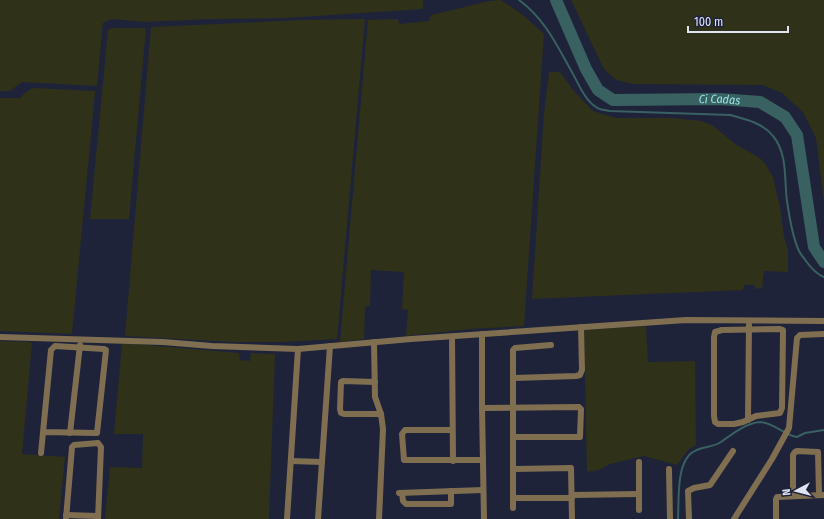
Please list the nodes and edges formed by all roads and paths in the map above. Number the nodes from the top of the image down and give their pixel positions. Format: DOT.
graph roads {
  1 [pos="749,320"];
  2 [pos="824,321"];
  3 [pos="581,327"];
  4 [pos="749,329"];
  5 [pos="482,334"];
  6 [pos="824,334"];
  7 [pos="0,337"];
  8 [pos="452,337"];
  9 [pos="80,339"];
  10 [pos="374,342"];
  11 [pos="551,345"];
  12 [pos="330,346"];
  13 [pos="80,348"];
  14 [pos="298,349"];
  15 [pos="514,378"];
  16 [pos="375,382"];
  17 [pos="482,408"];
  18 [pos="513,408"];
  19 [pos="381,414"];
  20 [pos="748,420"];
  21 [pos="452,430"];
  22 [pos="43,432"];
  23 [pos="70,433"];
  24 [pos="513,437"];
  25 [pos="733,451"];
  26 [pos="821,452"];
  27 [pos="41,453"];
  28 [pos="483,460"];
  29 [pos="291,461"];
  30 [pos="453,461"];
  31 [pos="322,462"];
  32 [pos="640,462"];
  33 [pos="514,469"];
  34 [pos="669,469"];
  35 [pos="483,490"];
  36 [pos="451,491"];
  37 [pos="640,494"];
  38 [pos="821,495"];
  39 [pos="572,496"];
  40 [pos="793,496"];
  41 [pos="514,498"];
  42 [pos="514,508"];
  43 [pos="639,510"];
  44 [pos="66,517"];
  45 [pos="98,517"];
  46 [pos="287,519"];
  47 [pos="318,519"];
  48 [pos="379,519"];
  49 [pos="484,519"];
  50 [pos="572,519"];
  51 [pos="670,519"];
  52 [pos="688,519"];
  53 [pos="734,519"];
  54 [pos="776,519"];
  1 -- 2 [label="street"];
  1 -- 3 [label="street"];
  1 -- 4 [label="street"];
  3 -- 5 [label="street"];
  3 -- 15 [label="street"];
  4 -- 20 [label="street"];
  4 -- 20 [label="street"];
  4 -- 20 [label="street"];
  5 -- 8 [label="street"];
  5 -- 17 [label="street"];
  6 -- 53 [label="street"];
  7 -- 9 [label="street"];
  8 -- 10 [label="street"];
  8 -- 21 [label="street"];
  9 -- 13 [label="street"];
  9 -- 14 [label="street"];
  10 -- 12 [label="street"];
  10 -- 16 [label="street"];
  11 -- 15 [label="street"];
  12 -- 14 [label="street"];
  12 -- 31 [label="street"];
  13 -- 22 [label="street"];
  13 -- 23 [label="street"];
  13 -- 23 [label="street"];
  14 -- 29 [label="street"];
  15 -- 18 [label="street"];
  16 -- 19 [label="street"];
  16 -- 19 [label="street"];
  17 -- 18 [label="street"];
  17 -- 28 [label="street"];
  18 -- 24 [label="street"];
  18 -- 24 [label="street"];
  19 -- 48 [label="street"];
  21 -- 30 [label="street"];
  21 -- 30 [label="street"];
  22 -- 23 [label="street"];
  22 -- 27 [label="street"];
  24 -- 33 [label="street"];
  25 -- 52 [label="street"];
  26 -- 38 [label="street"];
  26 -- 40 [label="street"];
  28 -- 30 [label="street"];
  28 -- 35 [label="street"];
  29 -- 31 [label="street"];
  29 -- 46 [label="street"];
  31 -- 47 [label="street"];
  32 -- 37 [label="street"];
  33 -- 39 [label="street"];
  33 -- 41 [label="street"];
  34 -- 51 [label="street"];
  35 -- 36 [label="street"];
  35 -- 49 [label="street"];
  36 -- 36 [label="street"];
  37 -- 39 [label="street"];
  37 -- 43 [label="street"];
  38 -- 40 [label="street"];
  39 -- 41 [label="street"];
  39 -- 50 [label="street"];
  40 -- 54 [label="street"];
  41 -- 42 [label="street"];
  44 -- 45 [label="street"];
  44 -- 45 [label="street"];
}
